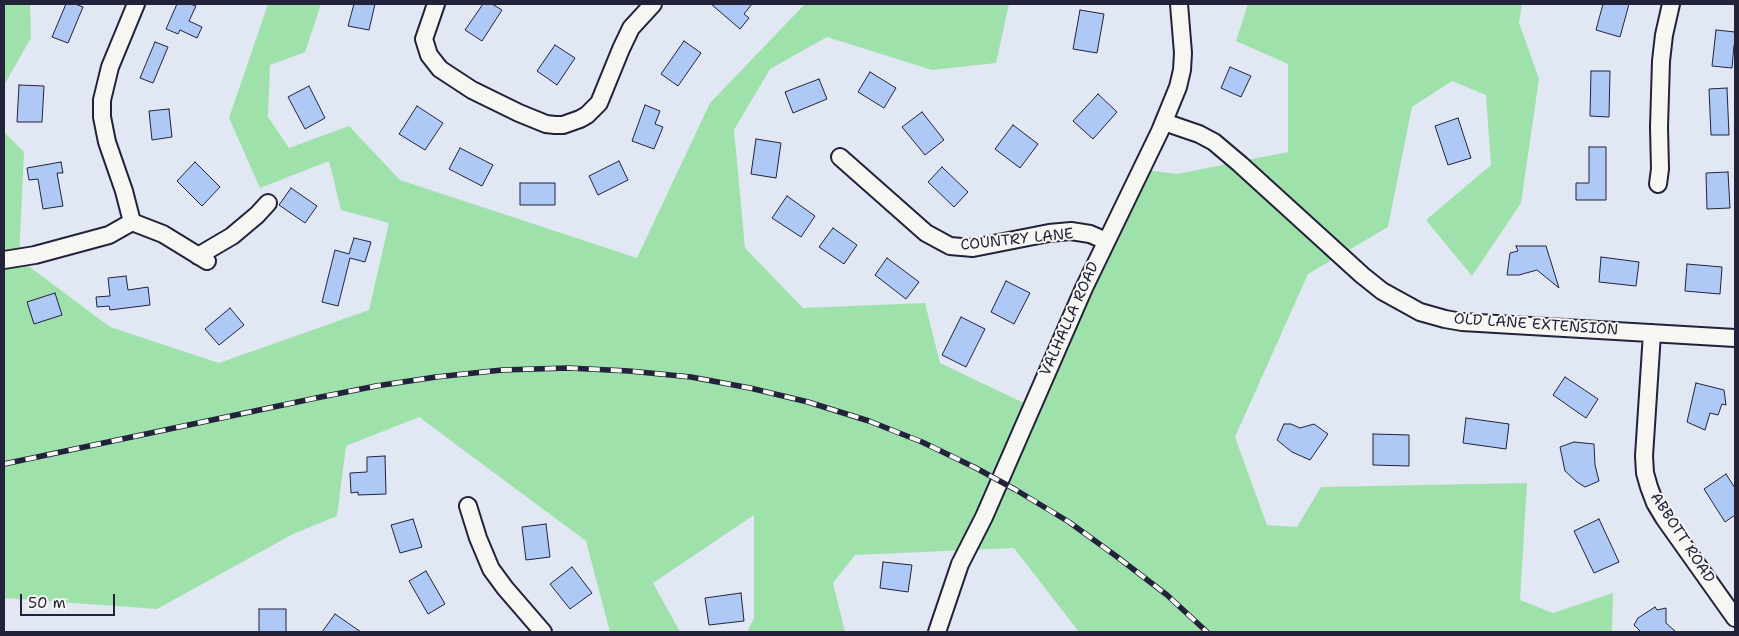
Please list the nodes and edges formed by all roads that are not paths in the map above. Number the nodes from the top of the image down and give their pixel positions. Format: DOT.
graph roads {
  1 [pos="136,4"];
  2 [pos="436,4"];
  3 [pos="653,4"];
  4 [pos="1179,4"];
  5 [pos="1671,4"];
  6 [pos="1164,122"];
  7 [pos="840,157"];
  8 [pos="1658,184"];
  9 [pos="268,203"];
  10 [pos="132,222"];
  11 [pos="1106,240"];
  12 [pos="4,260"];
  13 [pos="1652,333"];
  14 [pos="1735,338"];
  15 [pos="468,506"];
  16 [pos="1735,618"];
  17 [pos="543,632"];
  18 [pos="937,632"];
  1 -- 10 [label="street"];
  2 -- 3 [label="street"];
  4 -- 6 [label="street, VALHALLA ROAD"];
  5 -- 8 [label="street"];
  6 -- 11 [label="street, VALHALLA ROAD"];
  6 -- 13 [label="street, OLD LANE EXTENSION"];
  7 -- 11 [label="street, COUNTRY LANE"];
  9 -- 10 [label="street"];
  10 -- 12 [label="street"];
  11 -- 18 [label="street, VALHALLA ROAD"];
  13 -- 14 [label="street, OLD LANE EXTENSION"];
  13 -- 16 [label="street, ABBOTT ROAD"];
  15 -- 17 [label="street"];
}
